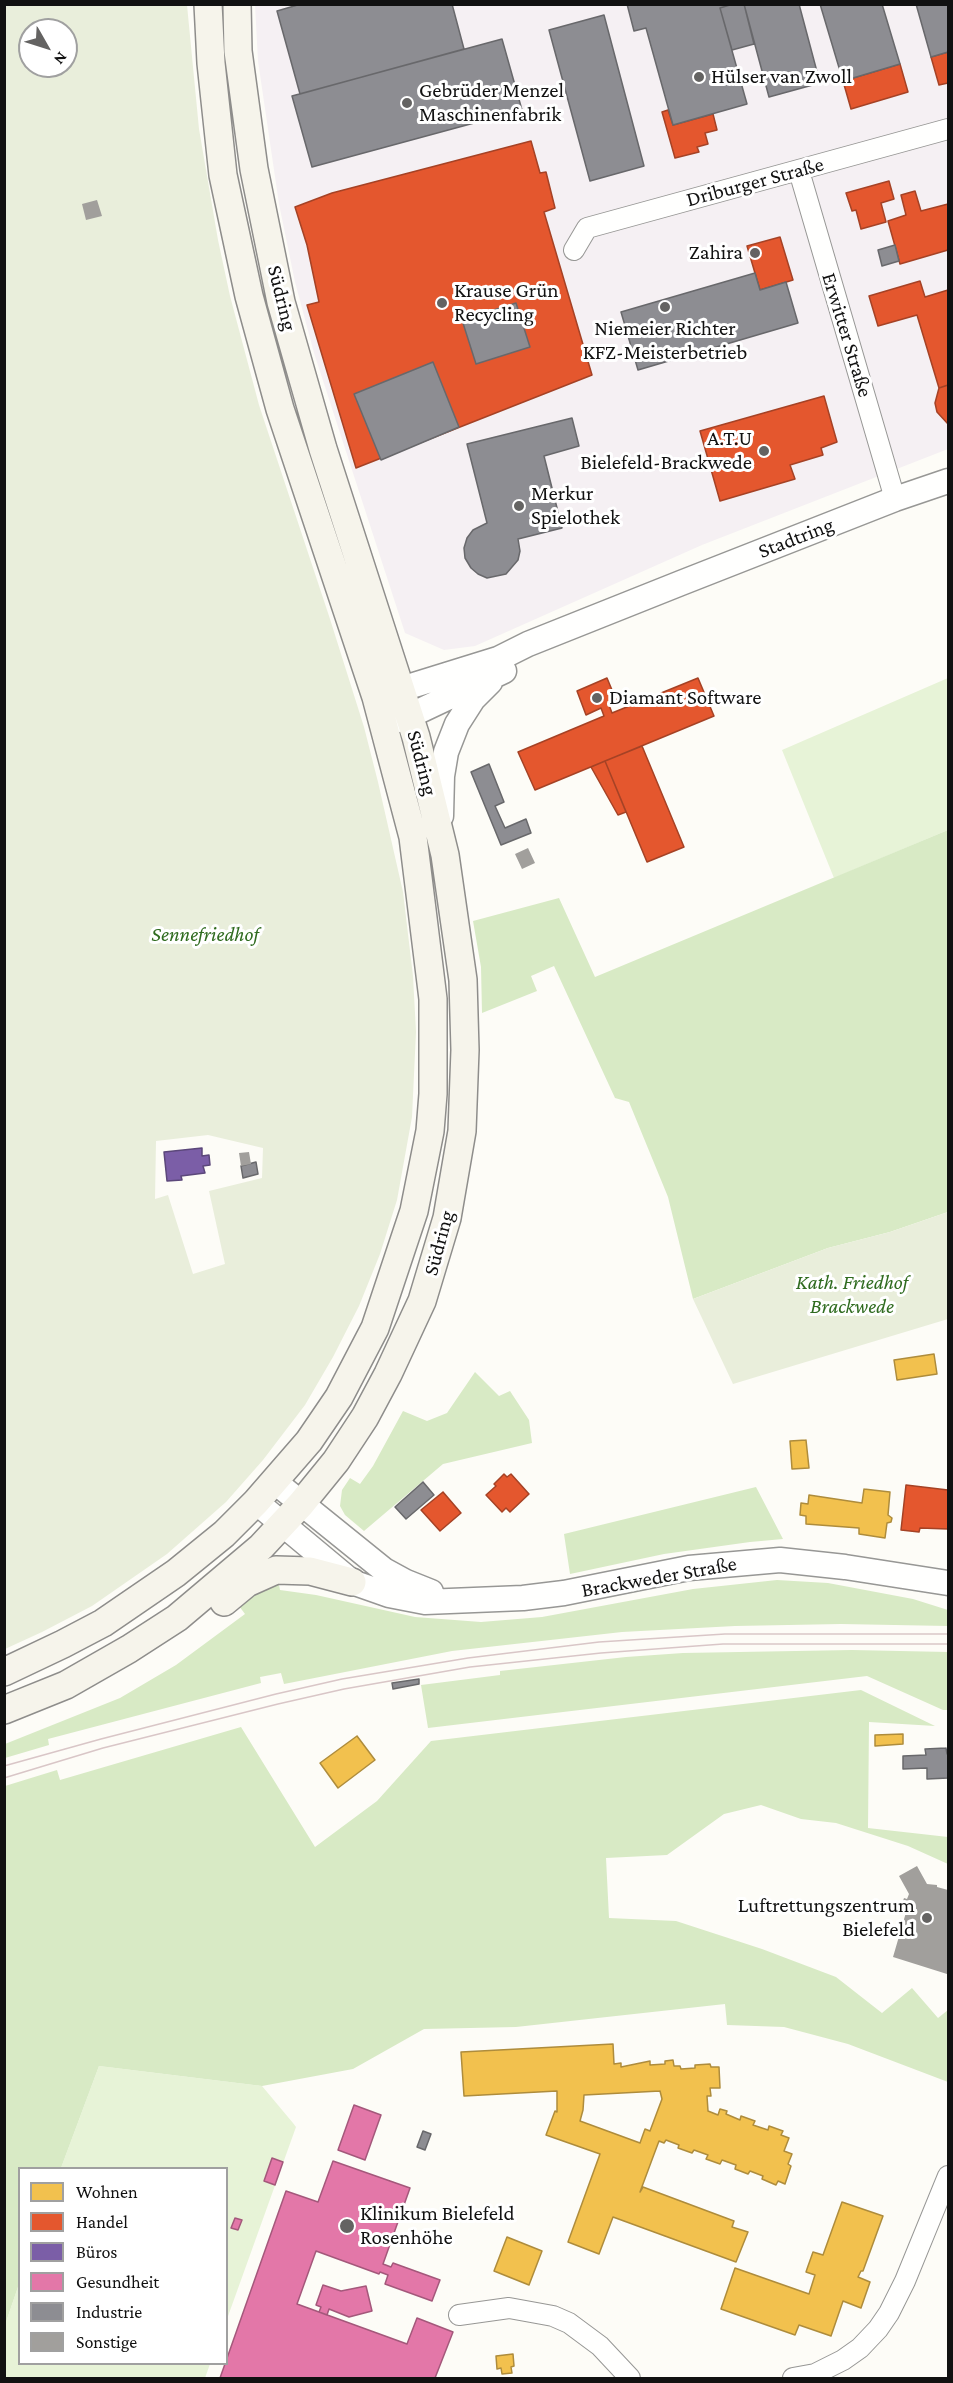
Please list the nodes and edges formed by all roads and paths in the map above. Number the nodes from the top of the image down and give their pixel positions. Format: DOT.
graph roads {
  1 [pos="208,4"];
  2 [pos="237,4"];
  3 [pos="948,129"];
  4 [pos="799,171"];
  5 [pos="574,250"];
  6 [pos="948,481"];
  7 [pos="896,498"];
  8 [pos="645,598"];
  9 [pos="506,670"];
  10 [pos="389,693"];
  11 [pos="410,716"];
  12 [pos="384,725"];
  13 [pos="445,855"];
  14 [pos="275,1482"];
  15 [pos="256,1502"];
  16 [pos="301,1504"];
  17 [pos="283,1525"];
  18 [pos="352,1582"];
  19 [pos="948,1583"];
  20 [pos="477,1601"];
  21 [pos="4,1672"];
  22 [pos="66,1685"];
  23 [pos="4,1710"];
  24 [pos="948,2176"];
  25 [pos="459,2315"];
  26 [pos="630,2379"];
  27 [pos="793,2379"];
  1 -- 10 [label="main road, Südring"];
  2 -- 10 [label="main road, Südring"];
  3 -- 4 [label="street, Driburger Straße"];
  4 -- 5 [label="street, Driburger Straße"];
  4 -- 7 [label="street, Erwitter Straße"];
  6 -- 7 [label="street, Stadtring"];
  7 -- 8 [label="street, Stadtring"];
  8 -- 9 [label="street, Stadtring"];
  8 -- 10 [label="street, Stadtring"];
  9 -- 11 [label="street, Stadtring"];
  9 -- 13 [label="street"];
  10 -- 11 [label="main road, Südring"];
  10 -- 12 [label="main road, Südring"];
  11 -- 12 [label="street, Stadtring"];
  11 -- 13 [label="main road, Südring"];
  12 -- 14 [label="main road, Südring"];
  13 -- 16 [label="main road, Südring"];
  14 -- 15 [label="main road"];
  14 -- 16 [label="street, Brackweder Straße"];
  15 -- 17 [label="street, Brackweder Straße"];
  15 -- 21 [label="main road"];
  16 -- 17 [label="main road"];
  16 -- 20 [label="street, Brackweder Straße"];
  17 -- 18 [label="street, Brackweder Straße"];
  17 -- 22 [label="main road"];
  18 -- 20 [label="street, Brackweder Straße"];
  18 -- 22 [label="main road"];
  19 -- 20 [label="street, Brackweder Straße"];
  22 -- 23 [label="main road"];
  24 -- 27 [label="street"];
  25 -- 26 [label="street"];
}
